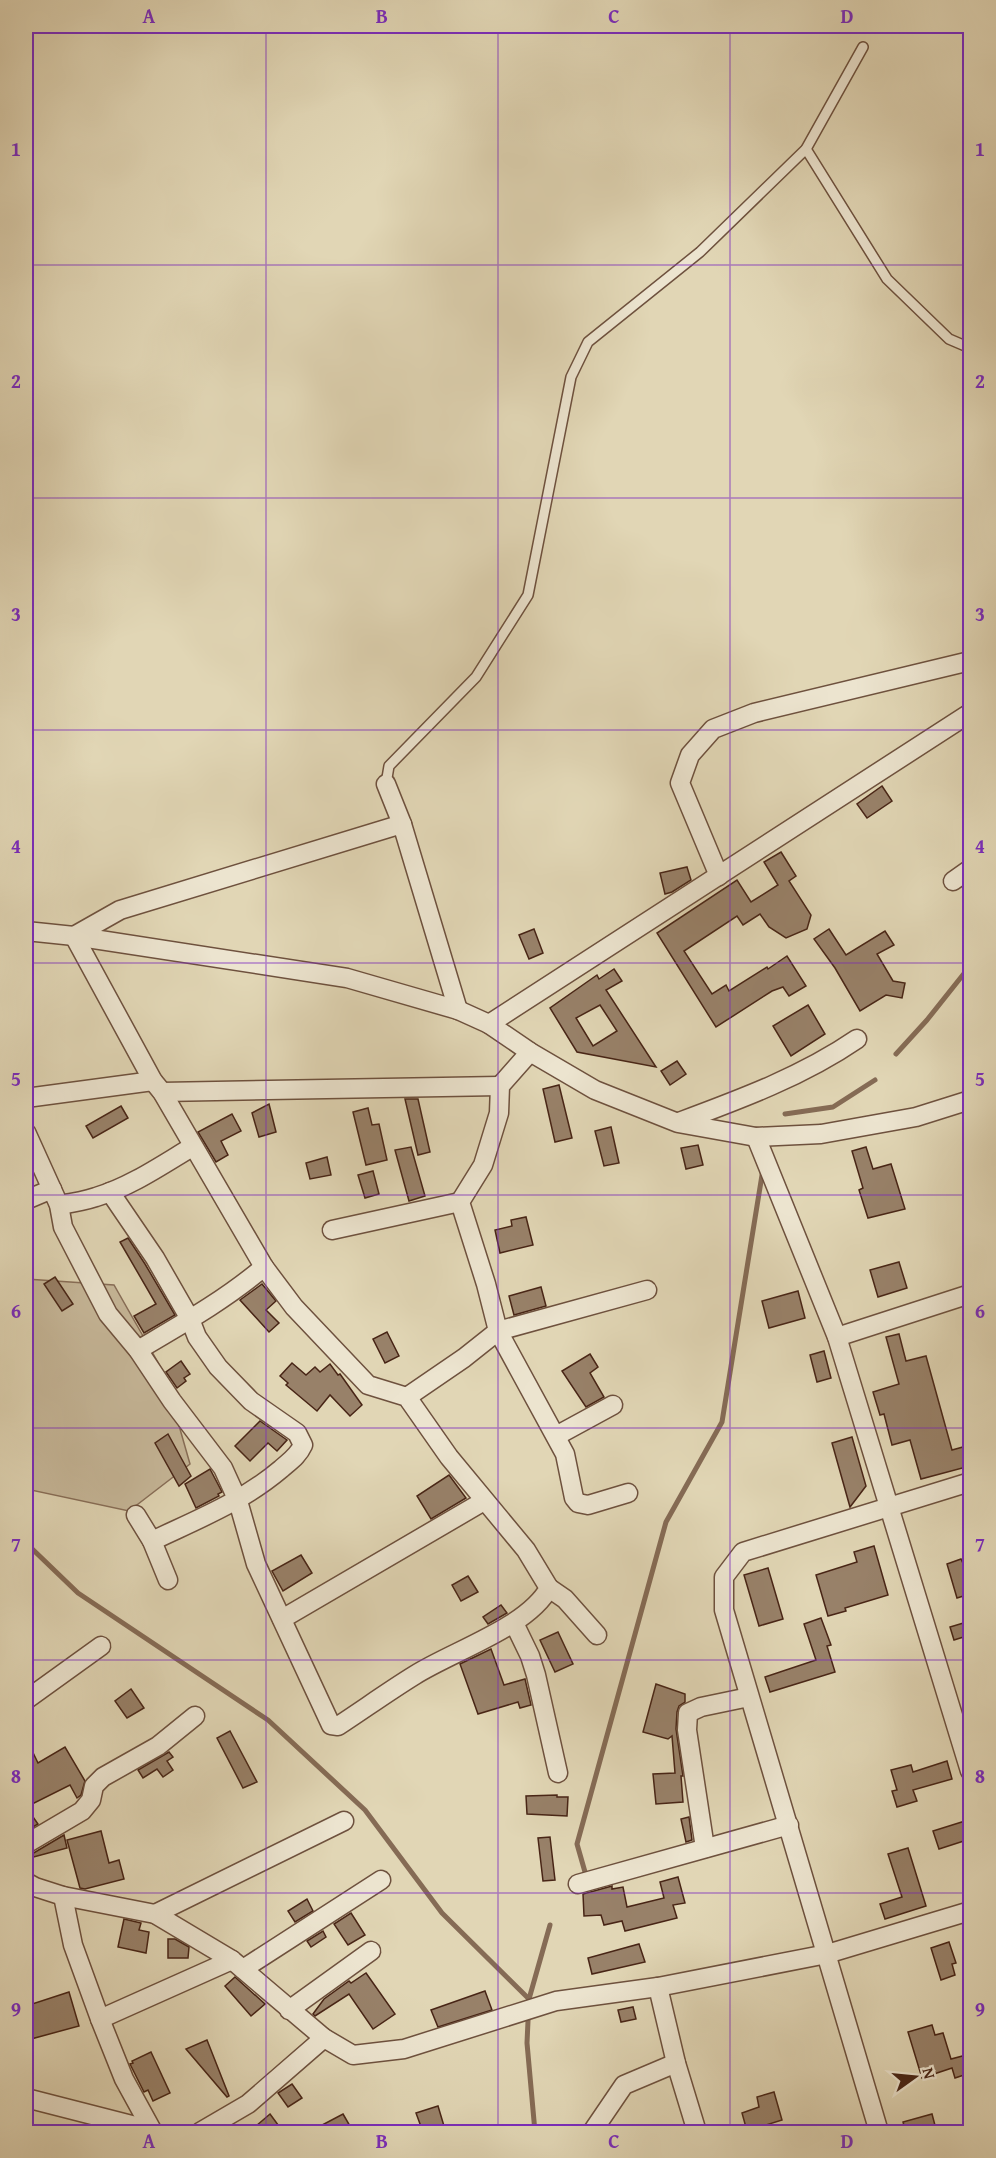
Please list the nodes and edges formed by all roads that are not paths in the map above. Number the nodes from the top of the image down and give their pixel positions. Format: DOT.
graph roads {
  1 [pos="863,46"];
  2 [pos="806,149"];
  3 [pos="970,348"];
  4 [pos="970,661"];
  5 [pos="970,713"];
  6 [pos="386,784"];
  7 [pos="402,824"];
  8 [pos="970,869"];
  9 [pos="719,876"];
  10 [pos="953,881"];
  11 [pos="26,931"];
  12 [pos="74,936"];
  13 [pos="458,1010"];
  14 [pos="489,1024"];
  15 [pos="857,1039"];
  16 [pos="530,1052"];
  17 [pos="500,1086"];
  18 [pos="158,1087"];
  19 [pos="26,1098"];
  20 [pos="970,1100"];
  21 [pos="678,1123"];
  22 [pos="26,1132"];
  23 [pos="756,1137"];
  24 [pos="192,1147"];
  25 [pos="110,1192"];
  26 [pos="56,1197"];
  27 [pos="26,1200"];
  28 [pos="460,1202"];
  29 [pos="332,1230"];
  30 [pos="264,1268"];
  31 [pos="646,1290"];
  32 [pos="970,1294"];
  33 [pos="190,1319"];
  34 [pos="498,1330"];
  35 [pos="837,1336"];
  36 [pos="138,1350"];
  37 [pos="407,1397"];
  38 [pos="613,1405"];
  39 [pos="556,1436"];
  40 [pos="970,1482"];
  41 [pos="628,1493"];
  42 [pos="238,1501"];
  43 [pos="484,1501"];
  44 [pos="890,1508"];
  45 [pos="136,1515"];
  46 [pos="152,1541"];
  47 [pos="168,1580"];
  48 [pos="549,1588"];
  49 [pos="282,1619"];
  50 [pos="514,1623"];
  51 [pos="597,1635"];
  52 [pos="101,1646"];
  53 [pos="749,1697"];
  54 [pos="26,1700"];
  55 [pos="195,1716"];
  56 [pos="970,1771"];
  57 [pos="558,1773"];
  58 [pos="344,1821"];
  59 [pos="789,1825"];
  60 [pos="26,1844"];
  61 [pos="705,1848"];
  62 [pos="381,1880"];
  63 [pos="26,1882"];
  64 [pos="578,1884"];
  65 [pos="63,1896"];
  66 [pos="970,1911"];
  67 [pos="155,1914"];
  68 [pos="371,1951"];
  69 [pos="827,1954"];
  70 [pos="237,1965"];
  71 [pos="658,1987"];
  72 [pos="289,2010"];
  73 [pos="100,2019"];
  74 [pos="324,2038"];
  75 [pos="676,2063"];
  76 [pos="26,2098"];
  77 [pos="152,2131"];
  78 [pos="200,2133"];
  79 [pos="592,2133"];
  80 [pos="697,2133"];
  81 [pos="879,2133"];
  1 -- 2 [label="lane"];
  2 -- 3 [label="lane"];
  2 -- 6 [label="lane"];
  4 -- 9 [label="street"];
  5 -- 9 [label="street"];
  6 -- 7 [label="street"];
  7 -- 12 [label="street"];
  7 -- 13 [label="street"];
  8 -- 10 [label="street"];
  9 -- 14 [label="street"];
  11 -- 12 [label="street"];
  12 -- 13 [label="street"];
  12 -- 18 [label="street"];
  13 -- 14 [label="street"];
  14 -- 16 [label="street"];
  15 -- 21 [label="street"];
  16 -- 17 [label="street"];
  16 -- 21 [label="street"];
  17 -- 18 [label="street"];
  17 -- 28 [label="street"];
  18 -- 19 [label="street"];
  18 -- 24 [label="street"];
  20 -- 23 [label="street"];
  21 -- 23 [label="street"];
  22 -- 26 [label="street"];
  23 -- 35 [label="street"];
  24 -- 25 [label="street"];
  24 -- 30 [label="street"];
  25 -- 26 [label="street"];
  25 -- 33 [label="street"];
  26 -- 27 [label="street"];
  26 -- 36 [label="street"];
  28 -- 29 [label="street"];
  28 -- 34 [label="street"];
  30 -- 33 [label="street"];
  30 -- 37 [label="street"];
  31 -- 34 [label="street"];
  32 -- 35 [label="street"];
  33 -- 36 [label="street"];
  33 -- 42 [label="street"];
  34 -- 37 [label="street"];
  34 -- 39 [label="street"];
  35 -- 44 [label="street"];
  36 -- 42 [label="street"];
  37 -- 43 [label="street"];
  38 -- 39 [label="street"];
  39 -- 41 [label="street"];
  40 -- 44 [label="street"];
  42 -- 46 [label="street"];
  42 -- 49 [label="street"];
  43 -- 48 [label="street"];
  43 -- 49 [label="street"];
  44 -- 53 [label="street"];
  44 -- 56 [label="street"];
  45 -- 46 [label="street"];
  46 -- 47 [label="street"];
  48 -- 50 [label="street"];
  48 -- 51 [label="street"];
  49 -- 50 [label="street"];
  50 -- 57 [label="street"];
  52 -- 54 [label="street"];
  53 -- 59 [label="street"];
  53 -- 61 [label="street"];
  55 -- 60 [label="street"];
  58 -- 67 [label="street"];
  59 -- 61 [label="street"];
  59 -- 69 [label="street"];
  61 -- 64 [label="street"];
  62 -- 70 [label="street"];
  63 -- 65 [label="street"];
  65 -- 67 [label="street"];
  65 -- 73 [label="street"];
  66 -- 69 [label="street"];
  67 -- 70 [label="street"];
  68 -- 72 [label="street"];
  69 -- 71 [label="street"];
  69 -- 81 [label="street"];
  70 -- 72 [label="street"];
  70 -- 73 [label="street"];
  71 -- 74 [label="street"];
  71 -- 75 [label="street"];
  72 -- 74 [label="street"];
  73 -- 77 [label="street"];
  74 -- 78 [label="street"];
  75 -- 79 [label="street"];
  75 -- 80 [label="street"];
  76 -- 77 [label="street"];
}
